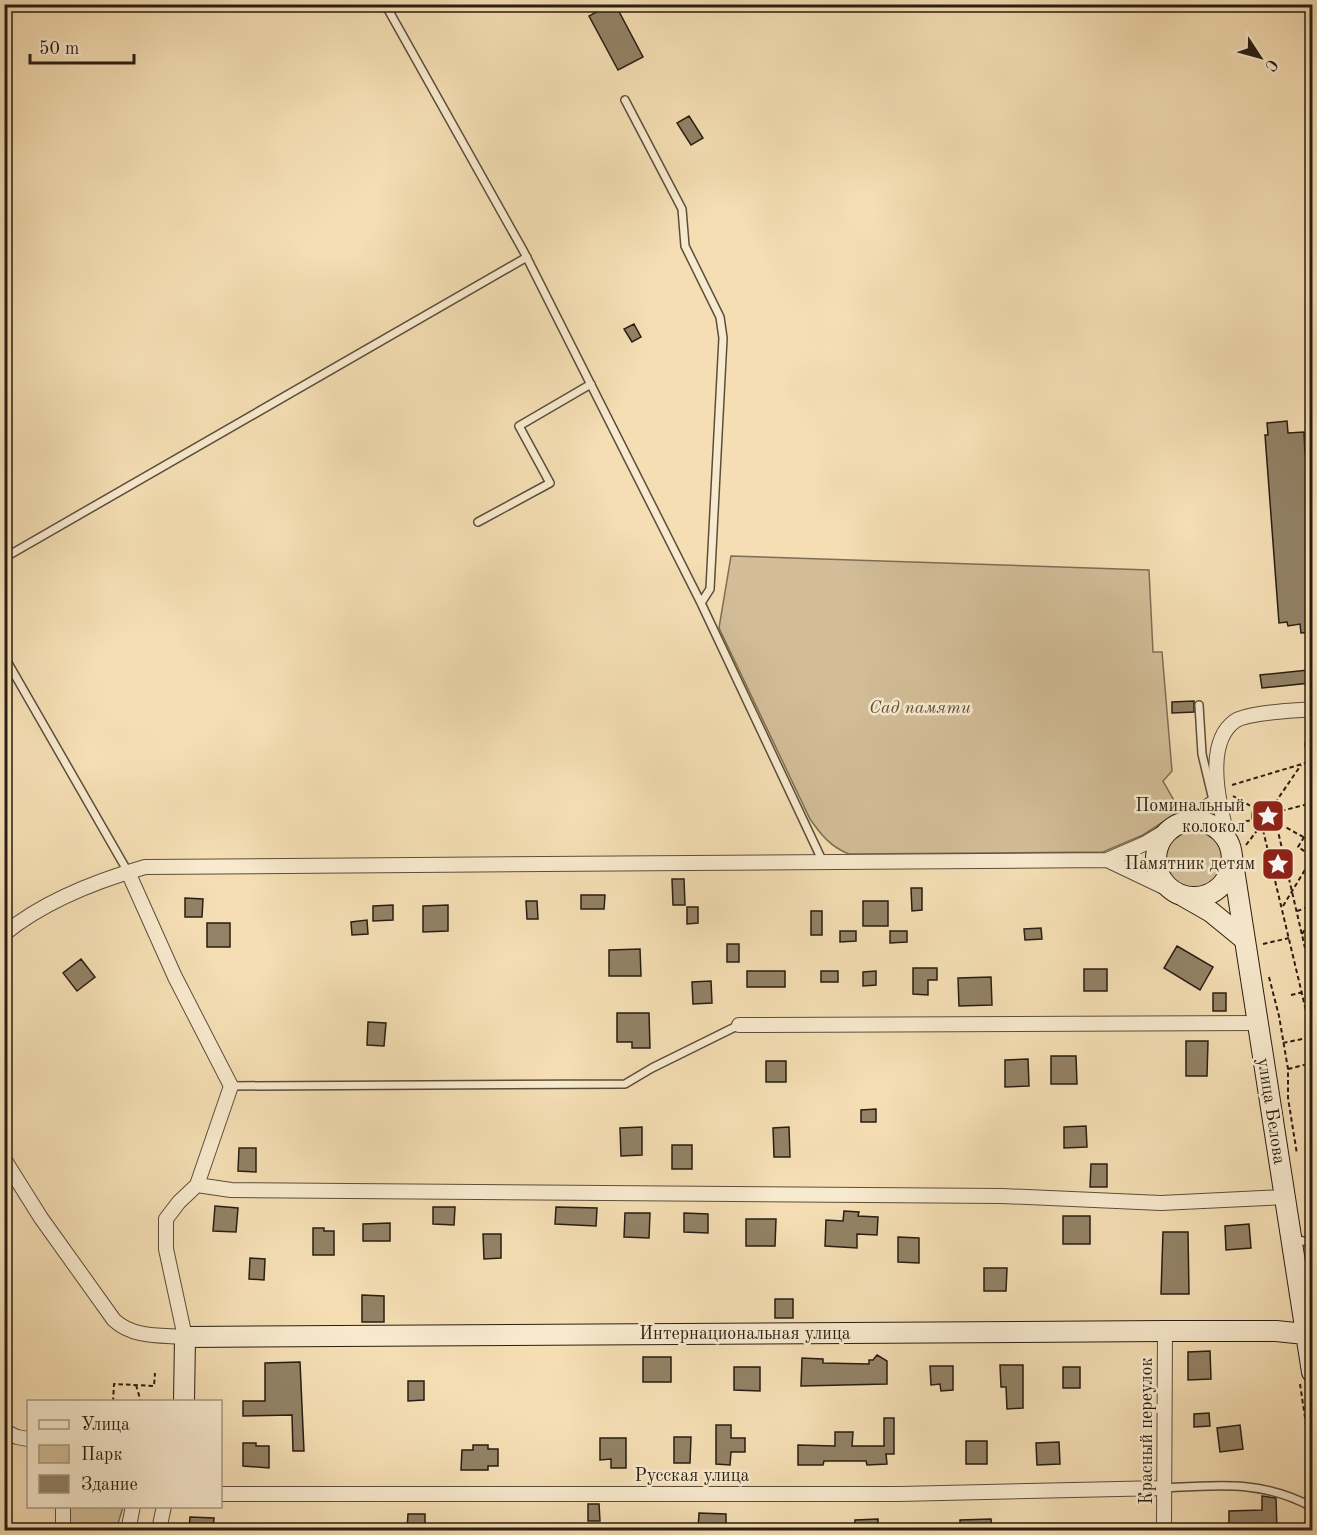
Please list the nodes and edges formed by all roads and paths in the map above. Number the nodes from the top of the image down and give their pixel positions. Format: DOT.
graph roads {
  1 [pos="385,4"];
  2 [pos="625,100"];
  3 [pos="526,257"];
  4 [pos="591,384"];
  5 [pos="478,522"];
  6 [pos="4,558"];
  7 [pos="701,603"];
  8 [pos="4,656"];
  9 [pos="1199,705"];
  10 [pos="1312,709"];
  11 [pos="1312,719"];
  12 [pos="1311,745"];
  13 [pos="1312,761"];
  14 [pos="1301,765"];
  15 [pos="1220,796"];
  16 [pos="1275,803"];
  17 [pos="1312,803"];
  18 [pos="1254,808"];
  19 [pos="1281,811"];
  20 [pos="1252,820"];
  21 [pos="1312,824"];
  22 [pos="1232,825"];
  23 [pos="1278,825"];
  24 [pos="1171,828"];
  25 [pos="1258,828"];
  26 [pos="1263,830"];
  27 [pos="1305,838"];
  28 [pos="1238,848"];
  29 [pos="822,860"];
  30 [pos="1107,860"];
  31 [pos="1312,860"];
  32 [pos="128,872"];
  33 [pos="1172,891"];
  34 [pos="1292,891"];
  35 [pos="1312,906"];
  36 [pos="1282,908"];
  37 [pos="1297,911"];
  38 [pos="1312,919"];
  39 [pos="4,934"];
  40 [pos="1302,934"];
  41 [pos="1289,938"];
  42 [pos="1252,942"];
  43 [pos="1268,975"];
  44 [pos="1312,978"];
  45 [pos="1312,990"];
  46 [pos="1302,992"];
  47 [pos="1291,995"];
  48 [pos="1258,1023"];
  49 [pos="739,1025"];
  50 [pos="1312,1037"];
  51 [pos="1283,1043"];
  52 [pos="1312,1063"];
  53 [pos="1288,1069"];
  54 [pos="231,1086"];
  55 [pos="1297,1154"];
  56 [pos="4,1159"];
  57 [pos="197,1185"];
  58 [pos="1285,1197"];
  59 [pos="1292,1238"];
  60 [pos="1312,1243"];
  61 [pos="1166,1331"];
  62 [pos="1305,1334"];
  63 [pos="185,1337"];
  64 [pos="1312,1366"];
  65 [pos="155,1373"];
  66 [pos="136,1385"];
  67 [pos="113,1400"];
  68 [pos="141,1400"];
  69 [pos="184,1400"];
  70 [pos="4,1431"];
  71 [pos="27,1439"];
  72 [pos="1164,1488"];
  73 [pos="222,1494"];
  74 [pos="1312,1507"];
  75 [pos="63,1508"];
  76 [pos="133,1508"];
  77 [pos="164,1508"];
  78 [pos="1312,1515"];
  79 [pos="66,1530"];
  80 [pos="125,1530"];
  81 [pos="159,1530"];
  82 [pos="1164,1530"];
  83 [pos="1307,1530"];
  1 -- 3 [label="lane"];
  2 -- 7 [label="lane"];
  3 -- 4 [label="lane"];
  3 -- 6 [label="lane"];
  4 -- 5 [label="lane"];
  4 -- 7 [label="lane"];
  7 -- 29 [label="lane"];
  8 -- 32 [label="lane"];
  9 -- 15 [label="lane"];
  10 -- 15 [label="street"];
  11 -- 12 [label="path"];
  13 -- 14 [label="path"];
  14 -- 15 [label="path"];
  14 -- 16 [label="path"];
  15 -- 18 [label="path"];
  15 -- 24 [label="street"];
  15 -- 28 [label="street"];
  16 -- 18 [label="path"];
  16 -- 19 [label="path"];
  17 -- 19 [label="path"];
  18 -- 20 [label="path"];
  19 -- 23 [label="path"];
  20 -- 22 [label="path"];
  20 -- 25 [label="path"];
  21 -- 27 [label="path"];
  23 -- 26 [label="path"];
  23 -- 27 [label="path"];
  23 -- 34 [label="path"];
  24 -- 28 [label="street"];
  24 -- 30 [label="street"];
  24 -- 33 [label="street"];
  25 -- 26 [label="path"];
  25 -- 28 [label="path"];
  26 -- 36 [label="path"];
  27 -- 31 [label="path"];
  28 -- 33 [label="street"];
  28 -- 42 [label="street, улица Белова"];
  29 -- 30 [label="street"];
  29 -- 32 [label="street"];
  30 -- 33 [label="street"];
  31 -- 34 [label="path"];
  32 -- 39 [label="street"];
  32 -- 54 [label="street"];
  33 -- 42 [label="street"];
  34 -- 36 [label="path"];
  34 -- 37 [label="path"];
  35 -- 37 [label="path"];
  36 -- 41 [label="path"];
  37 -- 40 [label="path"];
  38 -- 40 [label="path"];
  40 -- 44 [label="path"];
  41 -- 42 [label="path"];
  41 -- 46 [label="path"];
  42 -- 48 [label="street, улица Белова"];
  43 -- 51 [label="path"];
  45 -- 46 [label="path"];
  46 -- 47 [label="path"];
  46 -- 50 [label="path"];
  48 -- 49 [label="street"];
  48 -- 58 [label="street, улица Белова"];
  49 -- 54 [label="lane"];
  50 -- 51 [label="path"];
  51 -- 53 [label="path"];
  52 -- 53 [label="path"];
  53 -- 55 [label="path"];
  54 -- 57 [label="street"];
  56 -- 63 [label="street"];
  57 -- 58 [label="street"];
  57 -- 63 [label="street"];
  58 -- 59 [label="street, улица Белова"];
  59 -- 60 [label="lane"];
  59 -- 62 [label="street, улица Белова"];
  61 -- 62 [label="street, Интернациональная улица"];
  61 -- 63 [label="street, Интернациональная улица"];
  61 -- 72 [label="street, Красный переулок"];
  62 -- 64 [label="street, улица Белова"];
  63 -- 69 [label="street"];
  65 -- 66 [label="path"];
  66 -- 67 [label="path"];
  66 -- 68 [label="path"];
  70 -- 71 [label="street"];
  72 -- 73 [label="street, Русская улица"];
  72 -- 74 [label="lane"];
  72 -- 82 [label="street, Красный переулок"];
  75 -- 79 [label="street"];
  76 -- 80 [label="street"];
  77 -- 81 [label="street"];
  78 -- 83 [label="lane"];
}
